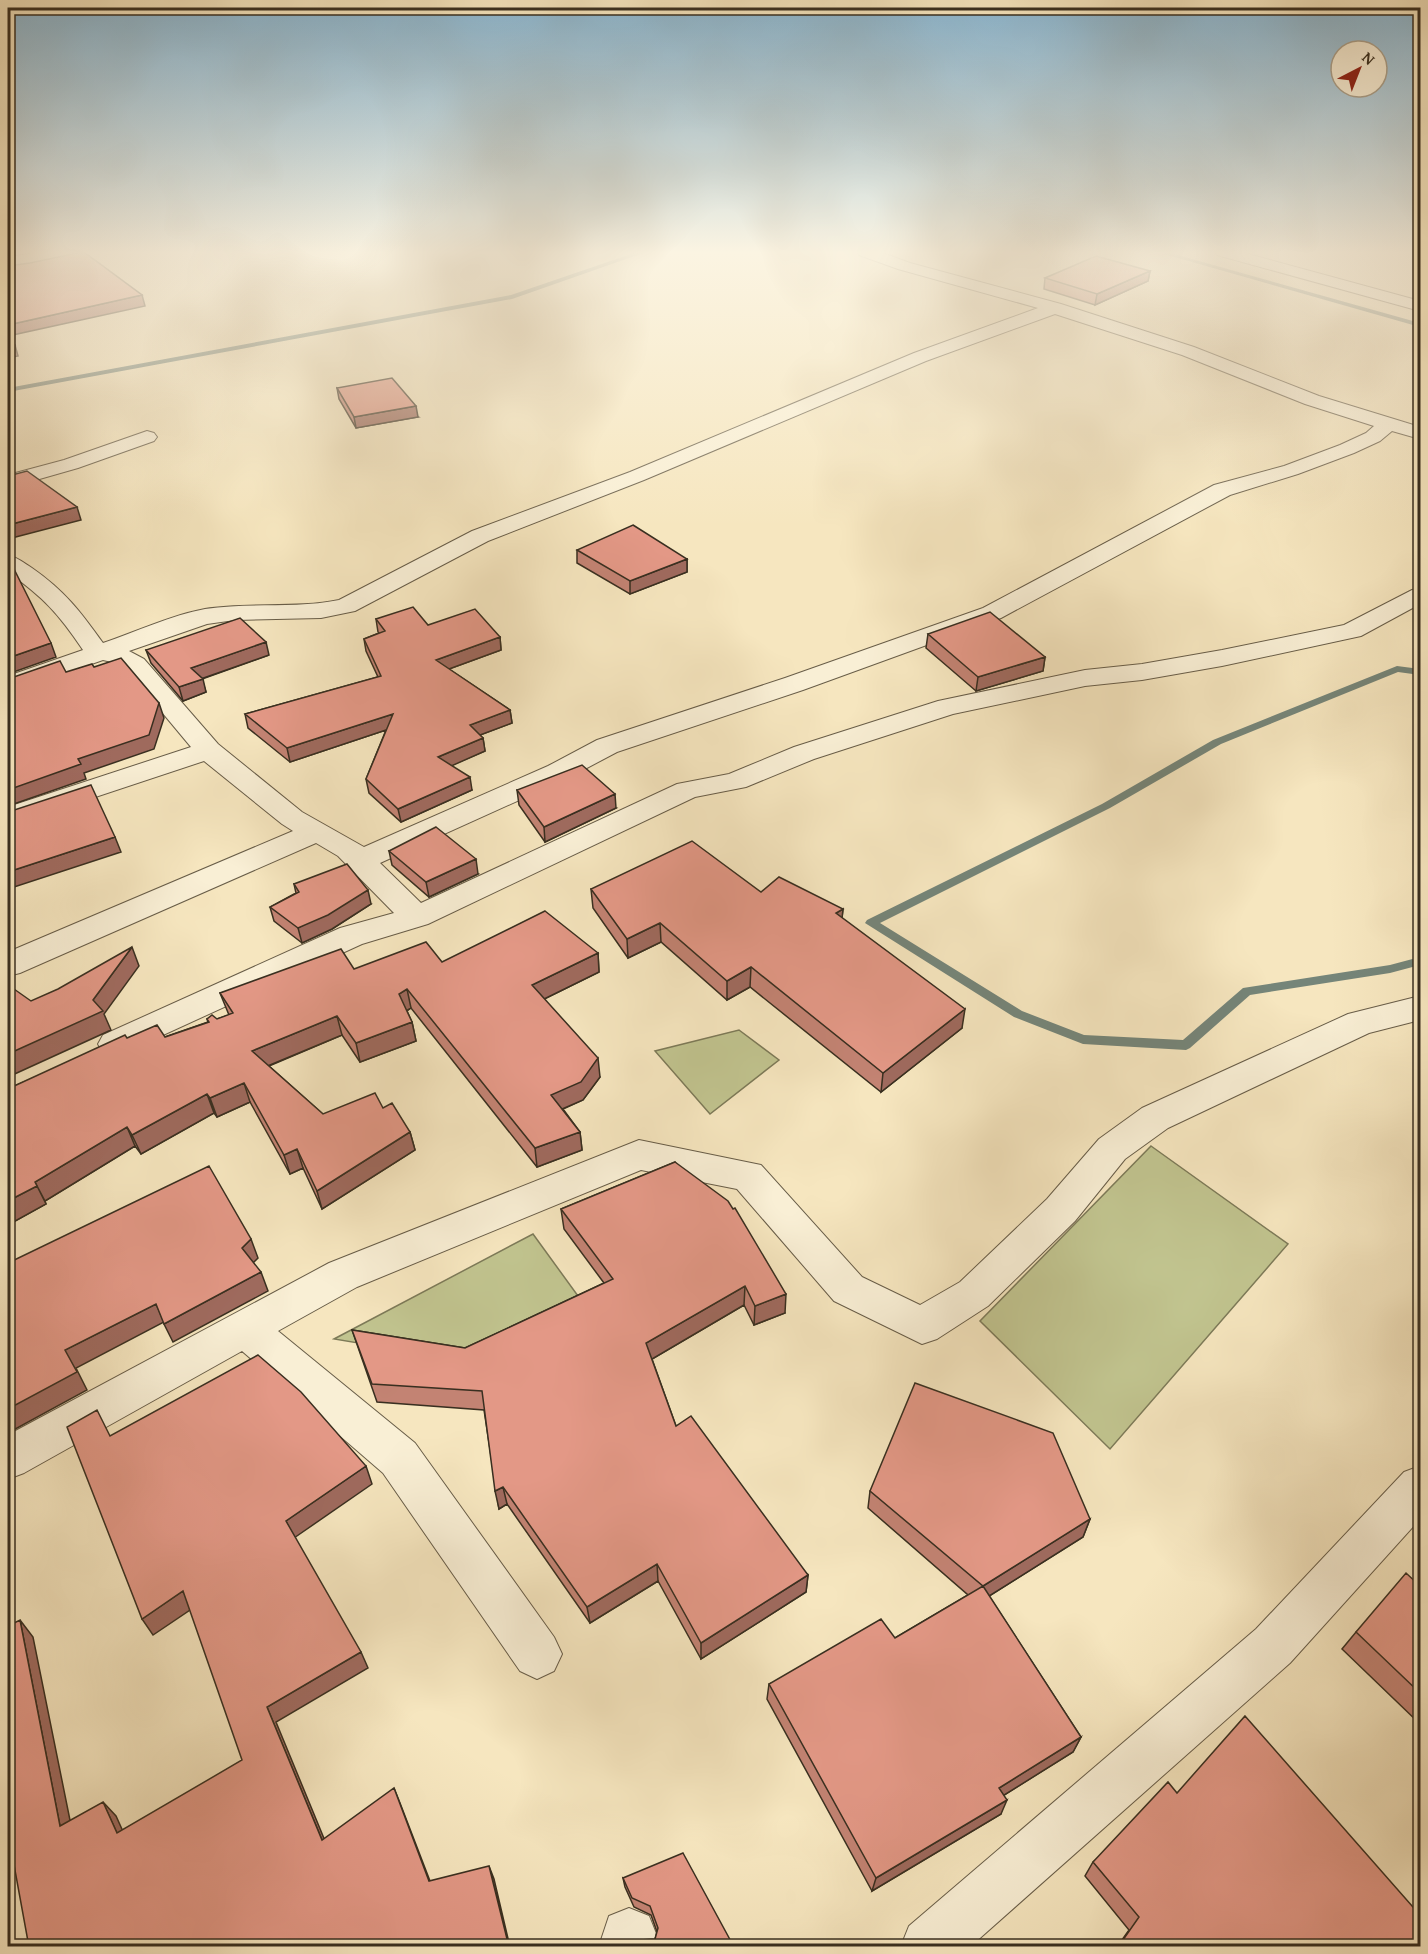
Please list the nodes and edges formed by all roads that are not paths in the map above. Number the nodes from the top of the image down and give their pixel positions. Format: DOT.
graph roads {
  1 [pos="958,343"];
  2 [pos="1164,343"];
  3 [pos="1389,424"];
  4 [pos="1420,433"];
  5 [pos="147,437"];
  6 [pos="8,482"];
  7 [pos="12,568"];
  8 [pos="1420,595"];
  9 [pos="102,654"];
  10 [pos="8,685"];
  11 [pos="208,750"];
  12 [pos="8,817"];
  13 [pos="318,831"];
  14 [pos="361,860"];
  15 [pos="417,917"];
  16 [pos="8,965"];
  17 [pos="1420,1008"];
  18 [pos="90,1056"];
  19 [pos="246,1329"];
  20 [pos="8,1458"];
  21 [pos="1420,1487"];
  22 [pos="537,1654"];
  23 [pos="929,1947"];
  1 -- 9 [label="street"];
  2 -- 3 [label="street"];
  3 -- 4 [label="street"];
  3 -- 14 [label="street"];
  5 -- 6 [label="street"];
  7 -- 9 [label="street"];
  8 -- 15 [label="street"];
  9 -- 10 [label="street"];
  9 -- 11 [label="street"];
  11 -- 12 [label="street"];
  11 -- 13 [label="street"];
  13 -- 14 [label="street"];
  13 -- 16 [label="street"];
  14 -- 15 [label="street"];
  15 -- 18 [label="street"];
  17 -- 19 [label="street"];
  19 -- 20 [label="street"];
  19 -- 22 [label="street"];
  21 -- 23 [label="street"];
}
